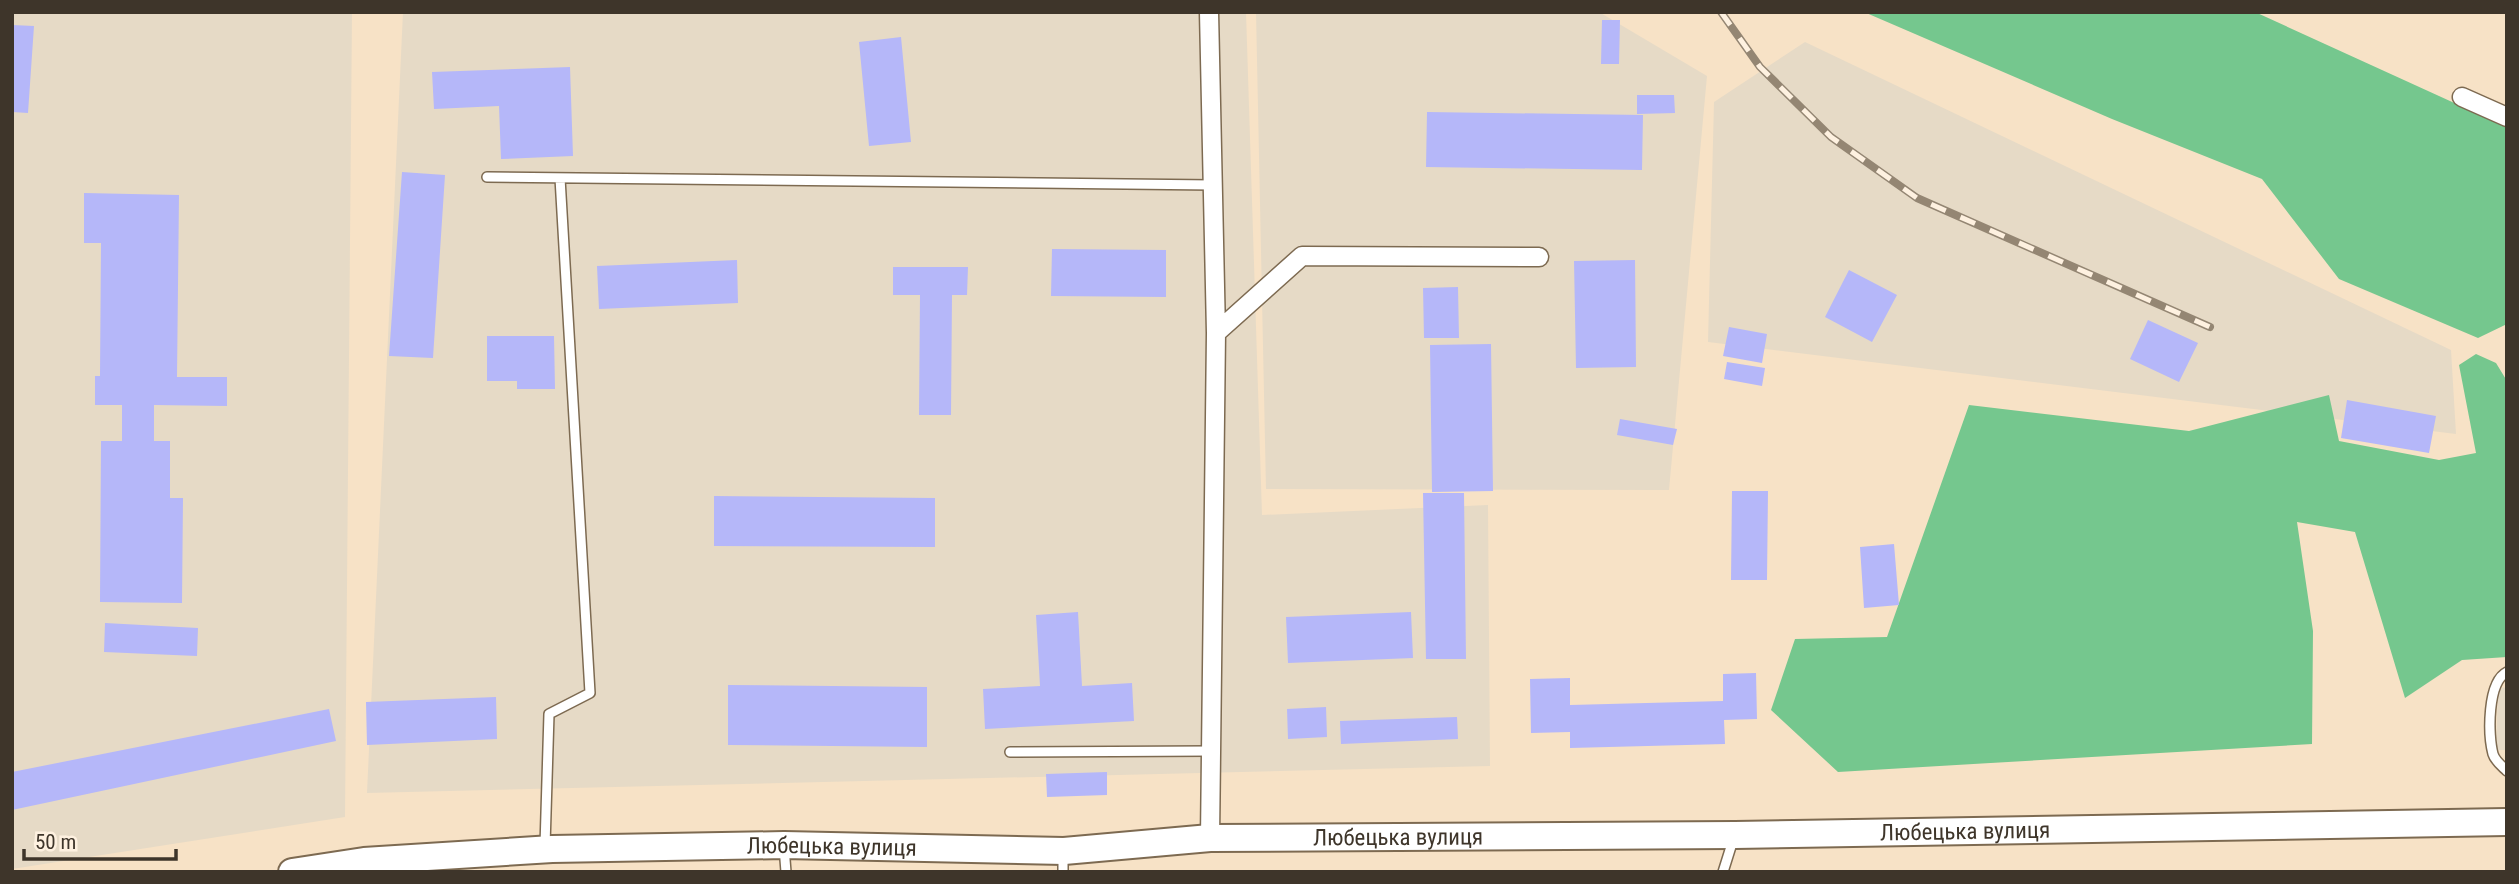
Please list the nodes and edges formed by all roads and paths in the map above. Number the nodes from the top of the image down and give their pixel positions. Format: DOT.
graph roads {
  1 [pos="1209,12"];
  2 [pos="2462,97"];
  3 [pos="2507,117"];
  4 [pos="486,177"];
  5 [pos="560,177"];
  6 [pos="1213,185"];
  7 [pos="1539,257"];
  8 [pos="1216,333"];
  9 [pos="2507,672"];
  10 [pos="1211,751"];
  11 [pos="1010,752"];
  12 [pos="2507,771"];
  13 [pos="2507,822"];
  14 [pos="1735,835"];
  15 [pos="1210,838"];
  16 [pos="784,845"];
  17 [pos="545,849"];
  18 [pos="1063,862"];
  19 [pos="363,866"];
  20 [pos="292,872"];
  21 [pos="786,872"];
  22 [pos="1723,872"];
  1 -- 6 [label="street"];
  2 -- 3 [label="street"];
  4 -- 5 [label="lane"];
  5 -- 6 [label="lane"];
  5 -- 17 [label="lane"];
  6 -- 8 [label="street"];
  7 -- 8 [label="street"];
  8 -- 10 [label="street"];
  9 -- 12 [label="lane"];
  10 -- 11 [label="lane"];
  10 -- 15 [label="street"];
  13 -- 14 [label="main road, Любецька вулиця"];
  14 -- 15 [label="main road, Любецька вулиця"];
  14 -- 22 [label="lane"];
  15 -- 18 [label="main road, Любецька вулиця"];
  16 -- 17 [label="main road, Любецька вулиця"];
  16 -- 18 [label="main road, Любецька вулиця"];
  16 -- 21 [label="lane"];
  17 -- 19 [label="main road, Любецька вулиця"];
  19 -- 20 [label="main road, Любецька вулиця"];
}
